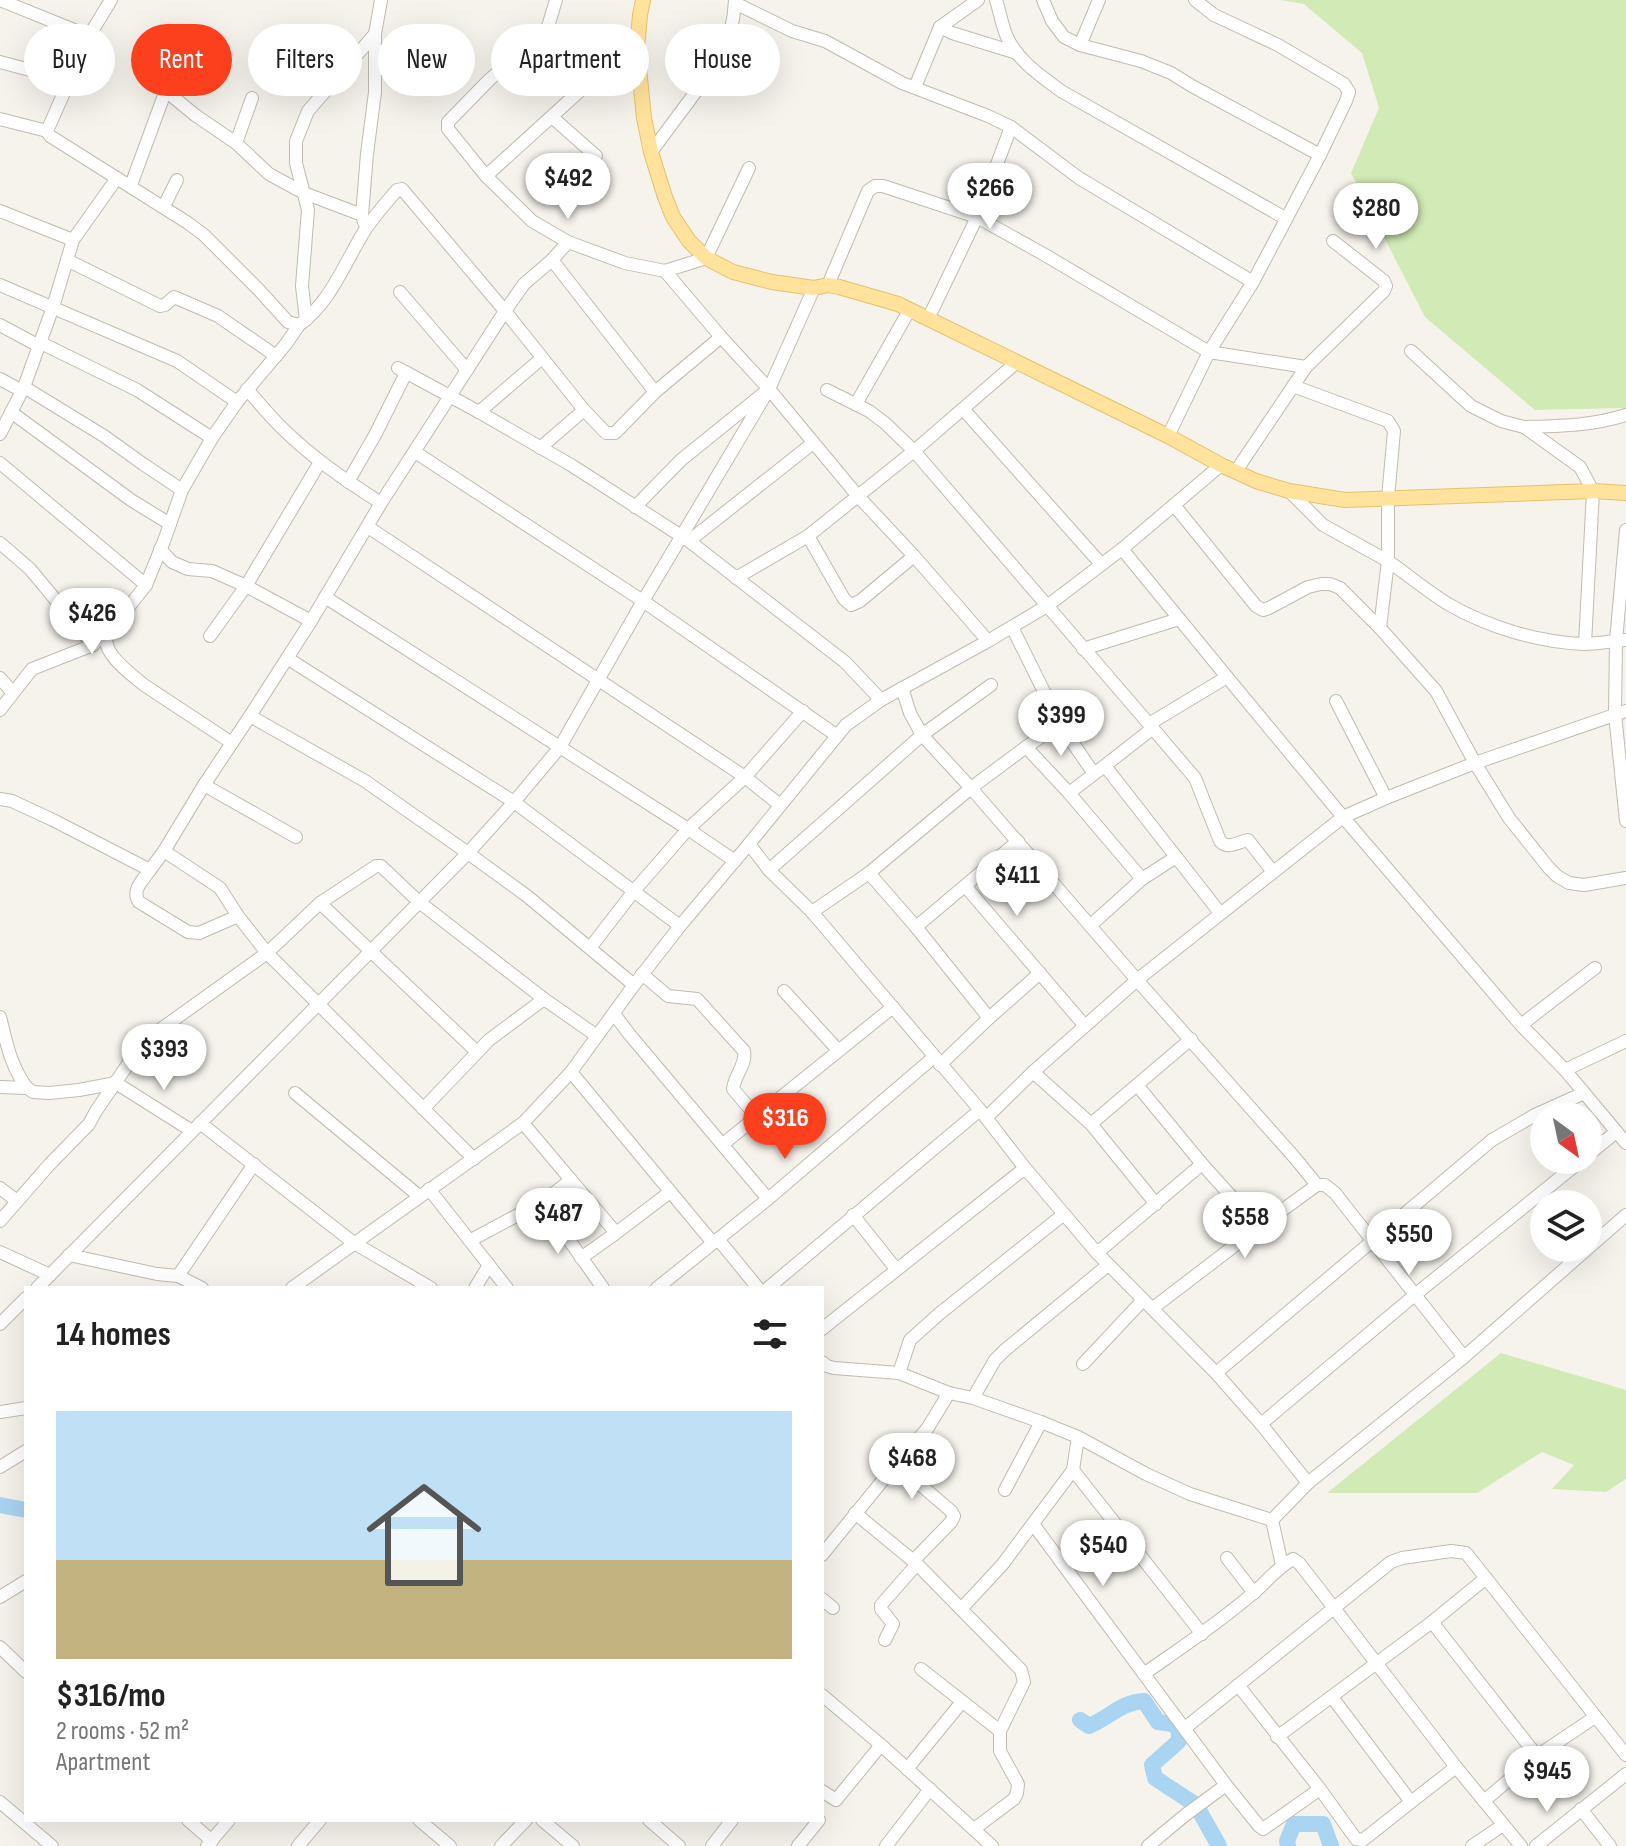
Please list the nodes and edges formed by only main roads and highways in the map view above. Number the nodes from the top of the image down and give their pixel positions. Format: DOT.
graph roads {
  1 [pos="643,0"];
  2 [pos="1626,493"];
  1 -- 2 [label="main road"];
}
